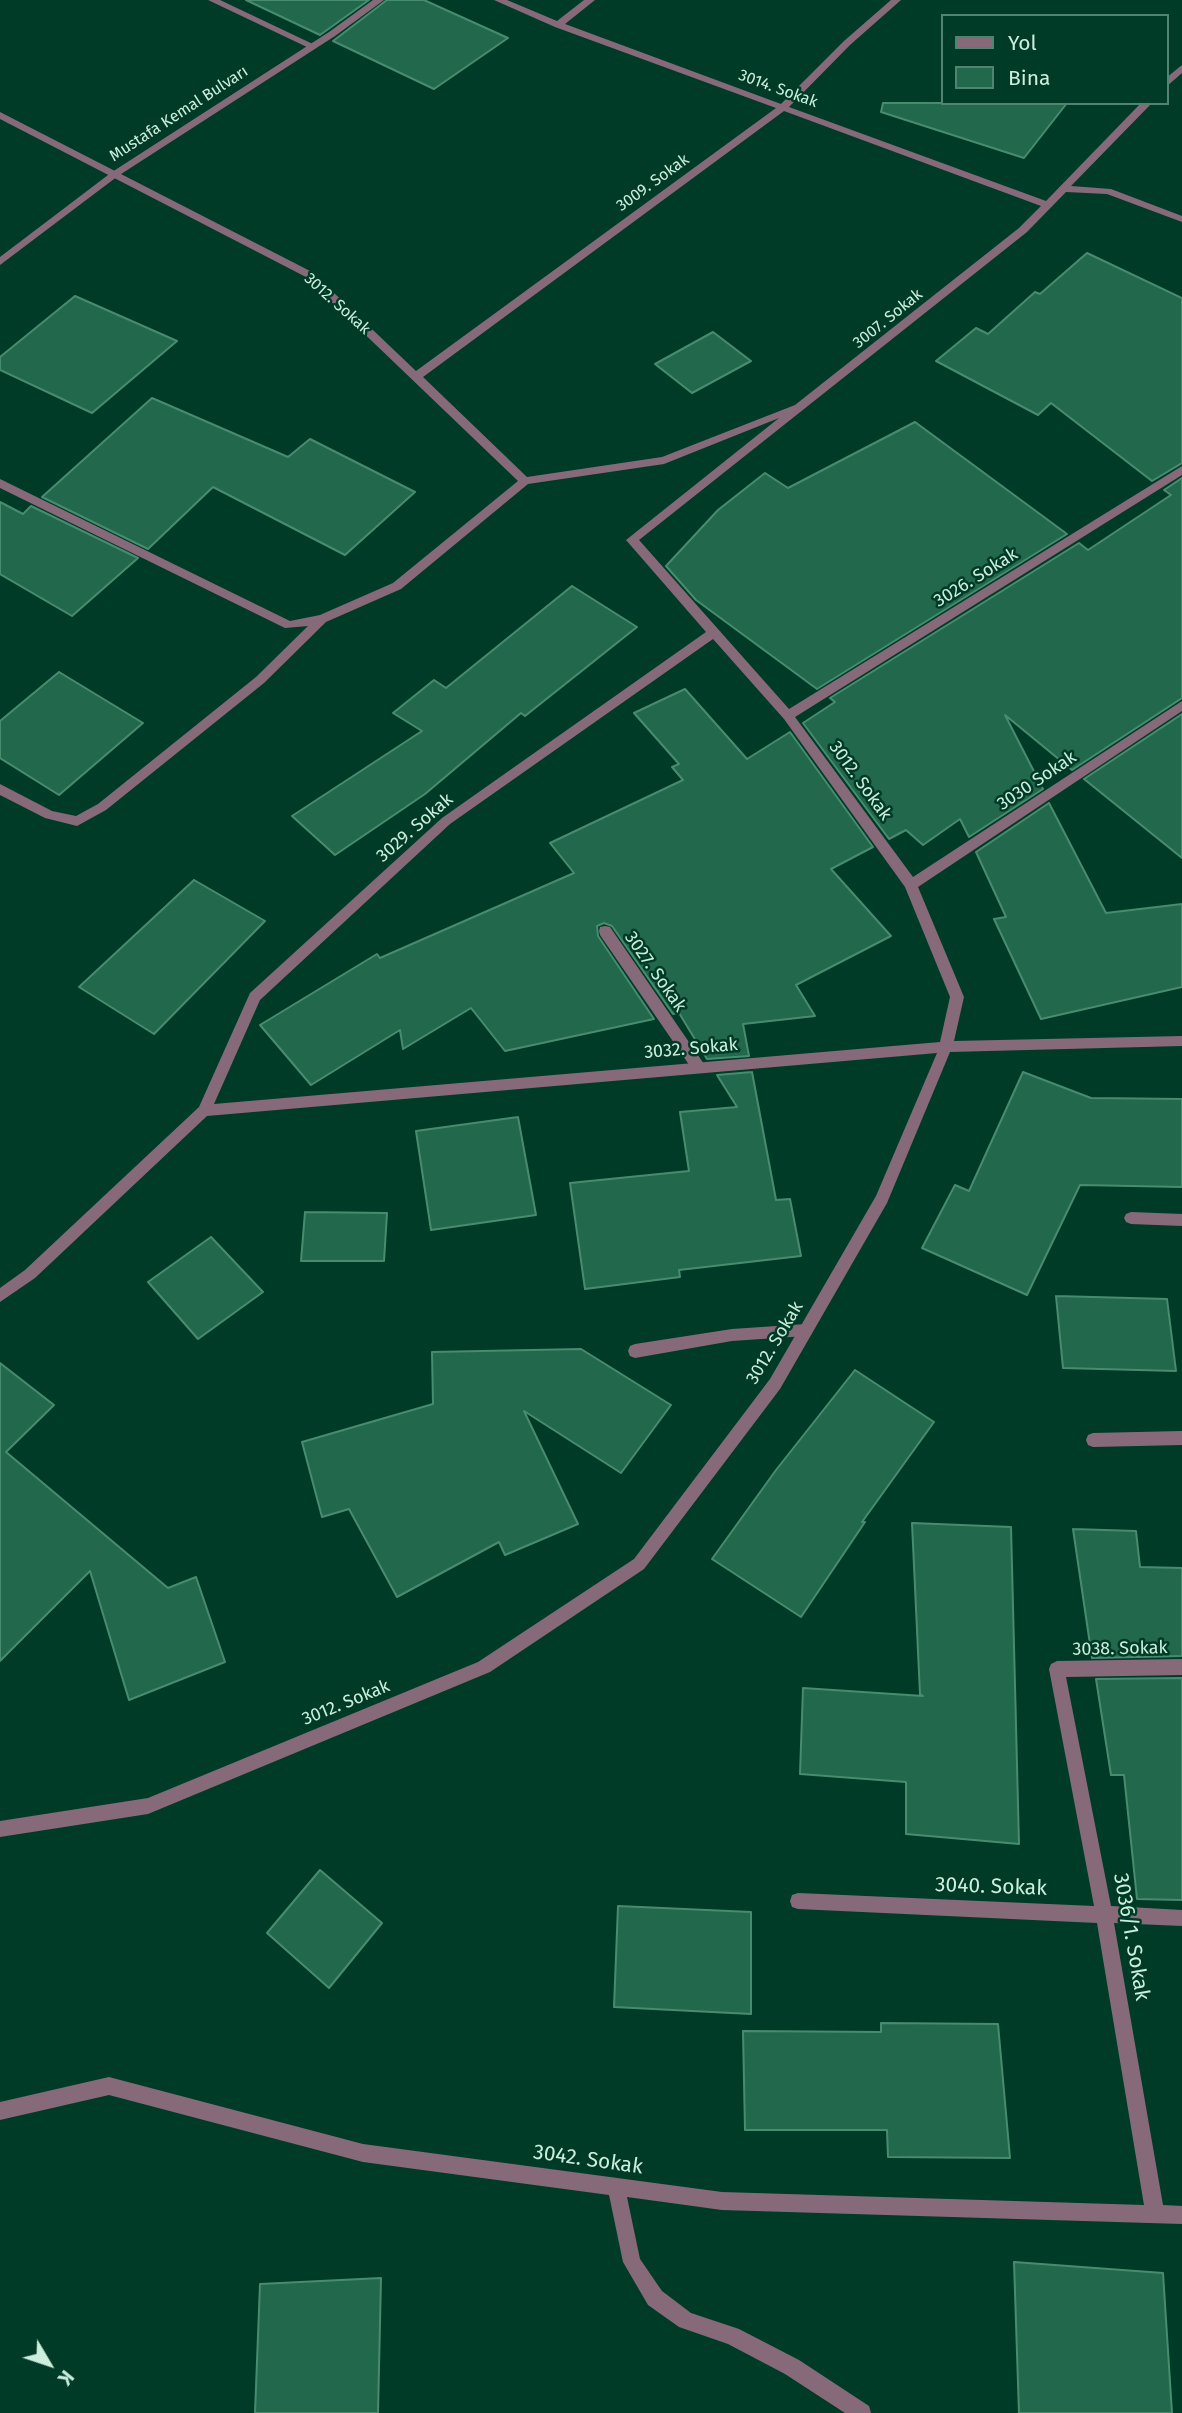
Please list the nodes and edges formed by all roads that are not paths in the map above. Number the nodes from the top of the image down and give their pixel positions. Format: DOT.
graph roads {
  1 [pos="213,0"];
  2 [pos="379,0"];
  3 [pos="499,0"];
  4 [pos="590,0"];
  5 [pos="896,0"];
  6 [pos="558,25"];
  7 [pos="313,46"];
  8 [pos="1182,68"];
  9 [pos="1168,82"];
  10 [pos="1145,105"];
  11 [pos="782,107"];
  12 [pos="0,115"];
  13 [pos="115,174"];
  14 [pos="1064,189"];
  15 [pos="1048,205"];
  16 [pos="1182,219"];
  17 [pos="0,262"];
  18 [pos="416,377"];
  19 [pos="808,403"];
  20 [pos="1182,470"];
  21 [pos="525,481"];
  22 [pos="0,483"];
  23 [pos="632,540"];
  24 [pos="322,619"];
  25 [pos="714,632"];
  26 [pos="1182,705"];
  27 [pos="788,716"];
  28 [pos="0,789"];
  29 [pos="911,885"];
  30 [pos="605,931"];
  31 [pos="1182,1041"];
  32 [pos="946,1047"];
  33 [pos="699,1068"];
  34 [pos="204,1111"];
  35 [pos="1131,1218"];
  36 [pos="1182,1220"];
  37 [pos="0,1296"];
  38 [pos="806,1330"];
  39 [pos="635,1351"];
  40 [pos="1182,1438"];
  41 [pos="1093,1440"];
  42 [pos="1182,1667"];
  43 [pos="1058,1669"];
  44 [pos="0,1829"];
  45 [pos="798,1901"];
  46 [pos="1104,1914"];
  47 [pos="1182,1918"];
  48 [pos="0,2111"];
  49 [pos="616,2187"];
  50 [pos="1155,2214"];
  51 [pos="1182,2215"];
  52 [pos="862,2413"];
  1 -- 7 [label="street"];
  2 -- 7 [label="street, Mustafa Kemal Bulvarı"];
  3 -- 6 [label="street, 3014. Sokak"];
  4 -- 6 [label="street"];
  5 -- 11 [label="street, 3009. Sokak"];
  6 -- 11 [label="street, 3014. Sokak"];
  7 -- 13 [label="street, Mustafa Kemal Bulvarı"];
  8 -- 9 [label="street"];
  10 -- 14 [label="street, 3007. Sokak"];
  11 -- 15 [label="street, 3014. Sokak"];
  11 -- 18 [label="street, 3009. Sokak"];
  12 -- 13 [label="street, 3012. Sokak"];
  13 -- 17 [label="street, Mustafa Kemal Bulvarı"];
  13 -- 18 [label="street, 3012. Sokak"];
  14 -- 15 [label="street, 3007. Sokak"];
  14 -- 16 [label="street"];
  15 -- 19 [label="street, 3007. Sokak"];
  18 -- 21 [label="street, 3012. Sokak"];
  19 -- 21 [label="street"];
  19 -- 23 [label="street, 3007. Sokak"];
  20 -- 27 [label="street, 3026. Sokak"];
  21 -- 24 [label="street"];
  22 -- 24 [label="street"];
  23 -- 25 [label="street, 3012. Sokak"];
  24 -- 28 [label="street"];
  25 -- 27 [label="street, 3012. Sokak"];
  25 -- 34 [label="street, 3029. Sokak"];
  26 -- 29 [label="street, 3030 Sokak"];
  27 -- 29 [label="street, 3012. Sokak"];
  29 -- 32 [label="street, 3012. Sokak"];
  30 -- 33 [label="street, 3027. Sokak"];
  31 -- 32 [label="street, 3032. Sokak"];
  32 -- 33 [label="street, 3032. Sokak"];
  32 -- 38 [label="street, 3012. Sokak"];
  33 -- 34 [label="street, 3032. Sokak"];
  34 -- 37 [label="street"];
  35 -- 36 [label="street"];
  38 -- 39 [label="street"];
  38 -- 44 [label="street, 3012. Sokak"];
  40 -- 41 [label="street"];
  42 -- 43 [label="street, 3038. Sokak"];
  43 -- 46 [label="street, 3036/1. Sokak"];
  45 -- 46 [label="street, 3040. Sokak"];
  46 -- 47 [label="street, 3040. Sokak"];
  46 -- 50 [label="street, 3036/1. Sokak"];
  48 -- 49 [label="street, 3042. Sokak"];
  49 -- 50 [label="street, 3042. Sokak"];
  49 -- 52 [label="street"];
  50 -- 51 [label="street, 3042. Sokak"];
}
